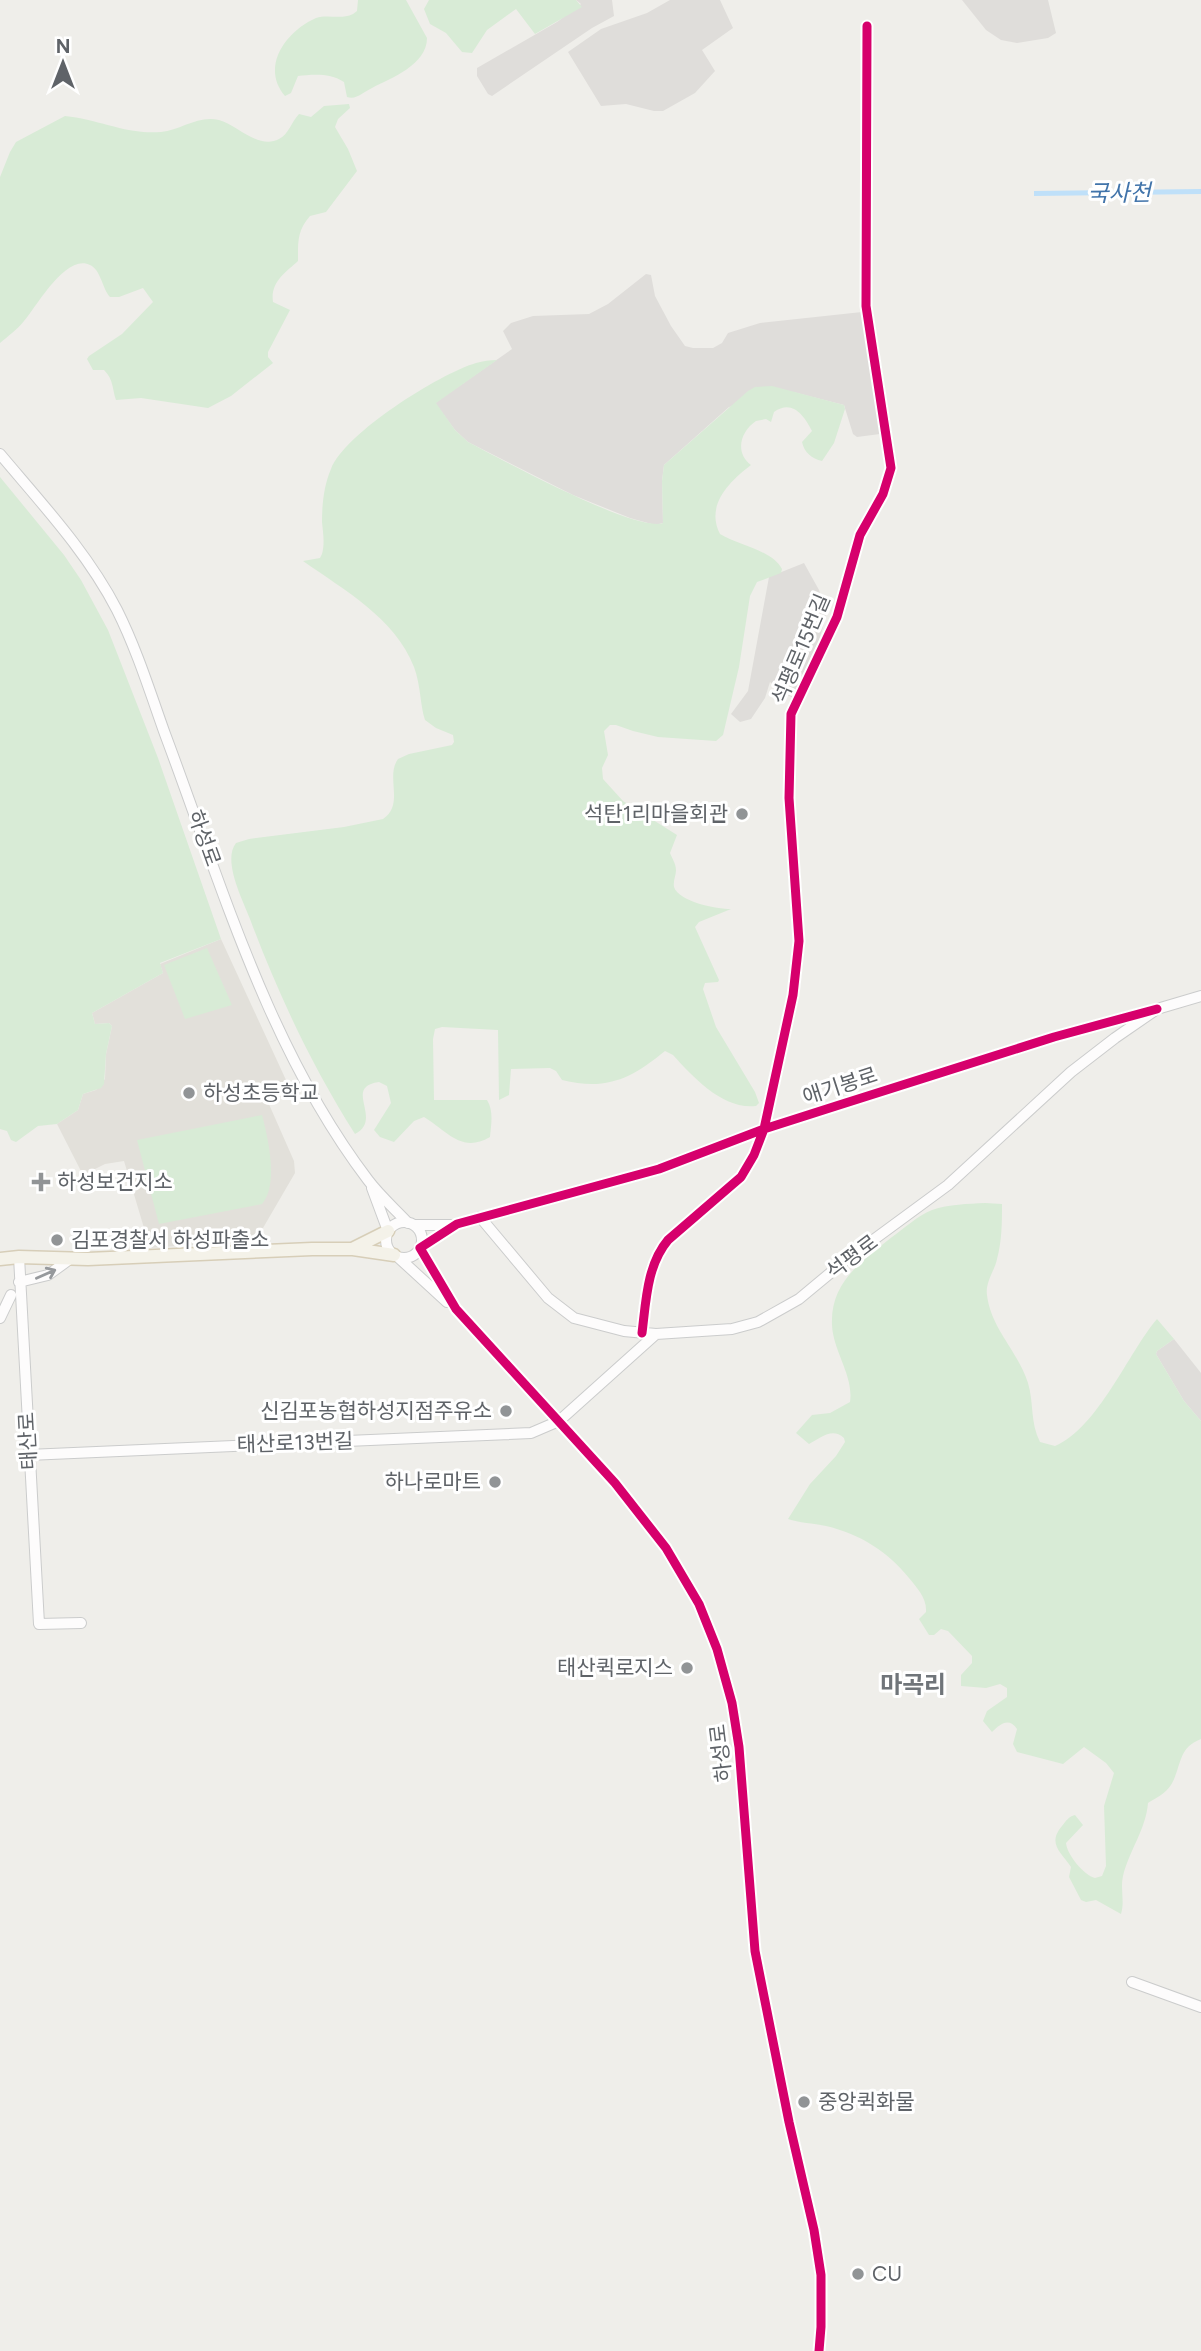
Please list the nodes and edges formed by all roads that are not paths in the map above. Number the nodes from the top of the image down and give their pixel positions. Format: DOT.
graph roads {
  1 [pos="867,26"];
  2 [pos="0,454"];
  3 [pos="1201,996"];
  4 [pos="1157,1009"];
  5 [pos="764,1129"];
  6 [pos="369,1181"];
  7 [pos="480,1217"];
  8 [pos="411,1224"];
  9 [pos="457,1224"];
  10 [pos="388,1231"];
  11 [pos="353,1248"];
  12 [pos="420,1248"];
  13 [pos="19,1257"];
  14 [pos="396,1257"];
  15 [pos="0,1259"];
  16 [pos="70,1259"];
  17 [pos="19,1282"];
  18 [pos="10,1294"];
  19 [pos="456,1309"];
  20 [pos="0,1318"];
  21 [pos="642,1333"];
  22 [pos="656,1334"];
  23 [pos="559,1422"];
  24 [pos="28,1455"];
  25 [pos="81,1623"];
  26 [pos="1132,1982"];
  27 [pos="1201,2007"];
  28 [pos="819,2351"];
  1 -- 5 [label="street, 석평로15번길"];
  2 -- 6 [label="street, 하성로"];
  3 -- 4 [label="street, 석평로"];
  4 -- 5 [label="street, 애기봉로"];
  4 -- 22 [label="street, 석평로"];
  5 -- 7 [label="street, 애기봉로"];
  5 -- 21 [label="street, 석평로15번길"];
  6 -- 8 [label="street, 하성로"];
  6 -- 10 [label="street"];
  7 -- 9 [label="street, 애기봉로"];
  7 -- 21 [label="street, 석평로"];
  8 -- 9 [label="street"];
  8 -- 10 [label="street"];
  8 -- 12 [label="street"];
  9 -- 12 [label="street, 애기봉로"];
  10 -- 11 [label="main road"];
  10 -- 14 [label="street"];
  11 -- 14 [label="main road"];
  11 -- 16 [label="main road"];
  12 -- 14 [label="street"];
  12 -- 19 [label="street, 하성로"];
  13 -- 15 [label="main road"];
  13 -- 16 [label="main road"];
  13 -- 17 [label="street, 태산로"];
  14 -- 19 [label="street"];
  17 -- 16 [label="street, one-way"];
  17 -- 18 [label="street, 태산로"];
  18 -- 20 [label="street, 태산로"];
  18 -- 24 [label="street, 태산로"];
  19 -- 23 [label="street, 하성로"];
  21 -- 22 [label="street, 석평로"];
  22 -- 23 [label="street"];
  23 -- 24 [label="street, 태산로13번길"];
  23 -- 28 [label="street, 하성로"];
  24 -- 25 [label="street, 태산로"];
  26 -- 27 [label="street"];
}
